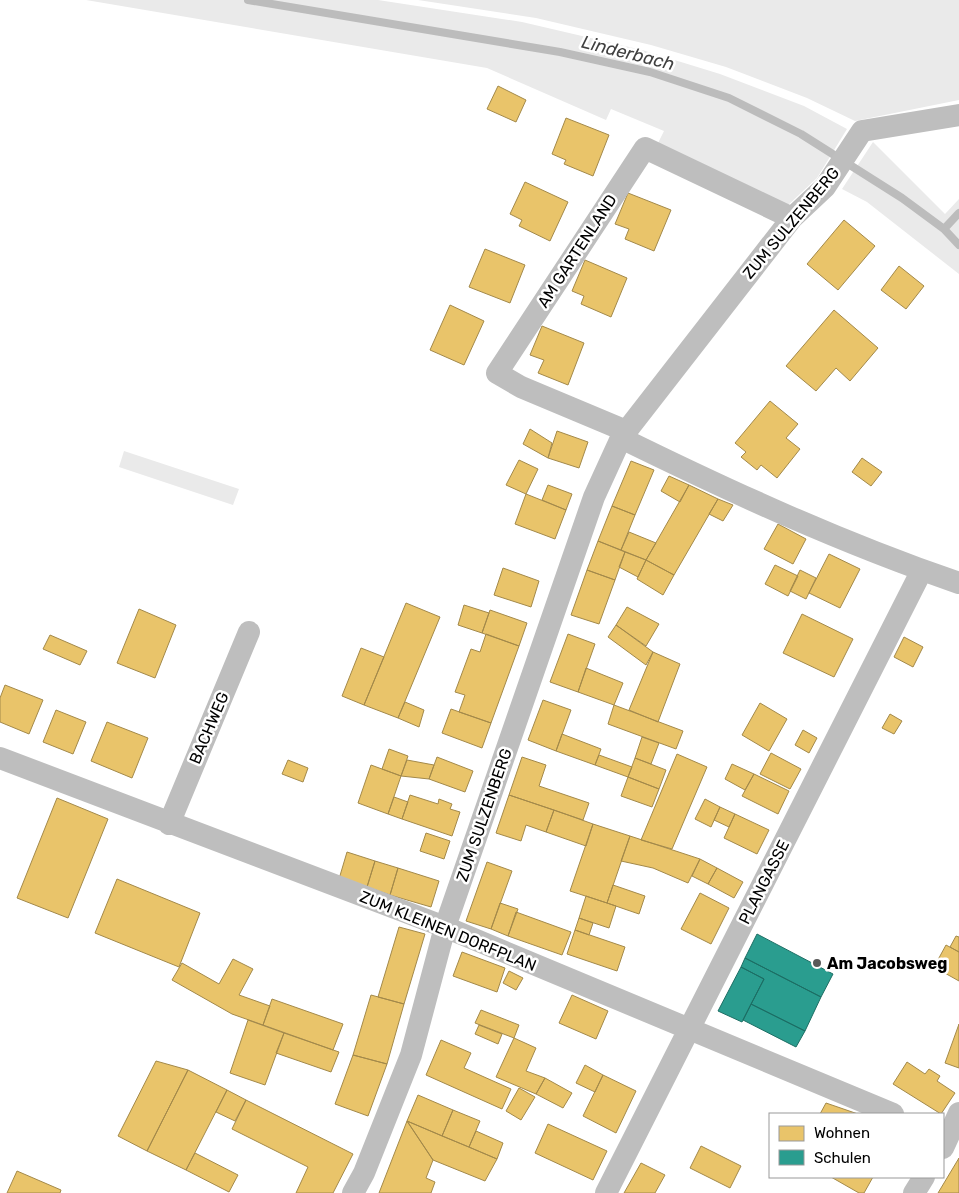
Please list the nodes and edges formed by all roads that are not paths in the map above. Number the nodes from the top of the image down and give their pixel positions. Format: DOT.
graph roads {
  1 [pos="959,115"];
  2 [pos="792,218"];
  3 [pos="623,435"];
  4 [pos="922,570"];
  5 [pos="959,582"];
  6 [pos="249,632"];
  7 [pos="0,758"];
  8 [pos="169,824"];
  9 [pos="445,927"];
  10 [pos="690,1030"];
  11 [pos="891,1113"];
  12 [pos="959,1114"];
  13 [pos="944,1143"];
  14 [pos="923,1178"];
  15 [pos="353,1193"];
  16 [pos="606,1193"];
  17 [pos="914,1193"];
  1 -- 2 [label="street, ZUM SULZENBERG"];
  2 -- 3 [label="street, ZUM SULZENBERG"];
  2 -- 3 [label="street, AM GARTENLAND"];
  3 -- 4 [label="street"];
  3 -- 9 [label="street, ZUM SULZENBERG"];
  4 -- 5 [label="street"];
  4 -- 10 [label="street, PLANGASSE"];
  6 -- 8 [label="street, BACHWEG"];
  7 -- 8 [label="street, ZUM KLEINEN DORFPLAN"];
  8 -- 9 [label="street, ZUM KLEINEN DORFPLAN"];
  9 -- 10 [label="street, ZUM KLEINEN DORFPLAN"];
  9 -- 15 [label="street, ZUM SULZENBERG"];
  10 -- 11 [label="street, ZUM KLEINEN DORFPLAN"];
  10 -- 16 [label="street, PLANGASSE"];
  12 -- 13 [label="street"];
  14 -- 17 [label="street"];
}
